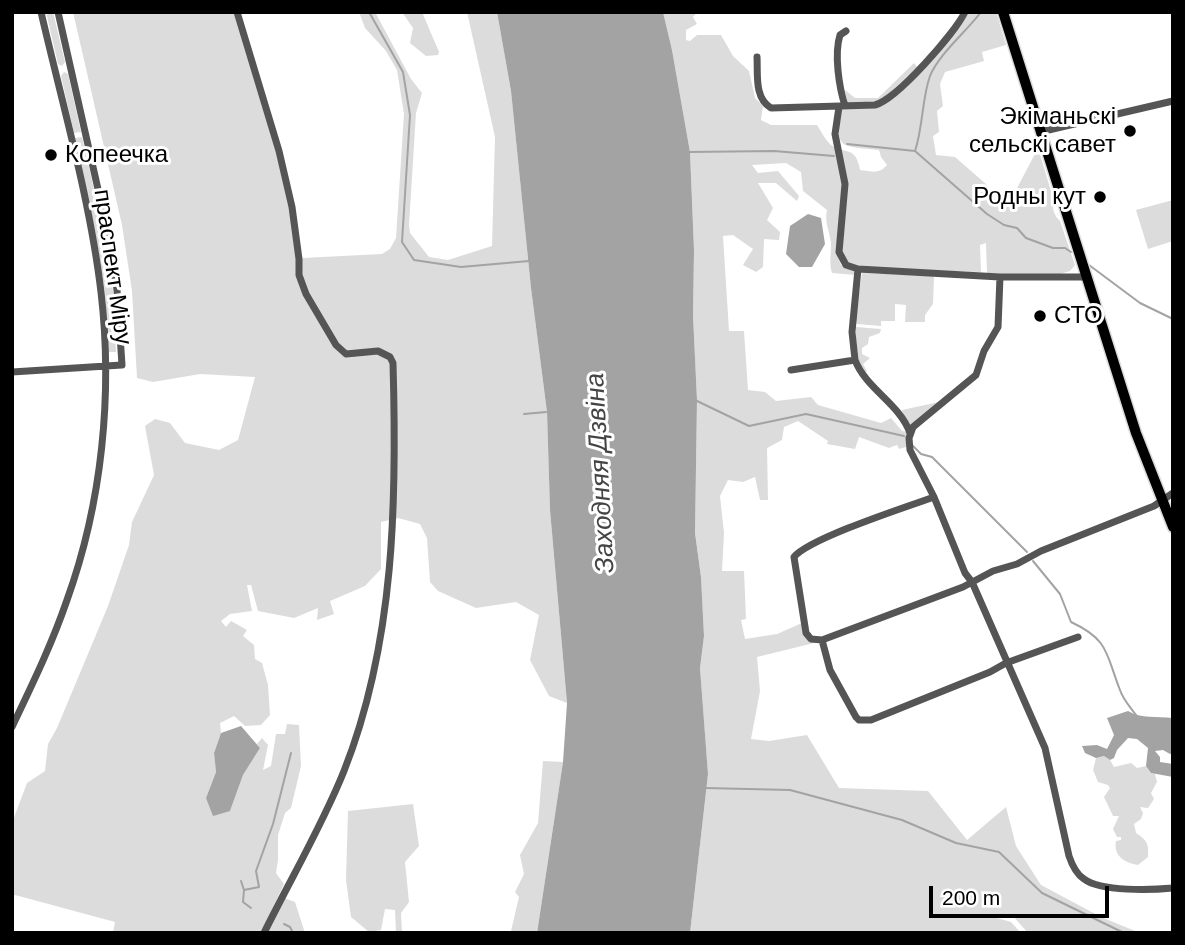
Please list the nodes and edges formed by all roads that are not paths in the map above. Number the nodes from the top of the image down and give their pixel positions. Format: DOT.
graph roads {
  1 [pos="41,12"];
  2 [pos="58,12"];
  3 [pos="237,12"];
  4 [pos="965,12"];
  5 [pos="1003,12"];
  6 [pos="846,31"];
  7 [pos="757,57"];
  8 [pos="70,67"];
  9 [pos="55,71"];
  10 [pos="1173,101"];
  11 [pos="842,106"];
  12 [pos="1040,132"];
  13 [pos="859,269"];
  14 [pos="1000,277"];
  15 [pos="1087,277"];
  16 [pos="855,360"];
  17 [pos="106,366"];
  18 [pos="791,370"];
  19 [pos="12,372"];
  20 [pos="910,433"];
  21 [pos="1173,493"];
  22 [pos="934,497"];
  23 [pos="1162,500"];
  24 [pos="1173,527"];
  25 [pos="972,582"];
  26 [pos="1079,637"];
  27 [pos="822,640"];
  28 [pos="1006,663"];
  29 [pos="12,727"];
  30 [pos="1173,888"];
  31 [pos="264,933"];
  1 -- 9 [label="street, праспект Міру"];
  2 -- 8 [label="street, праспект Міру"];
  3 -- 31 [label="street"];
  4 -- 11 [label="street"];
  5 -- 12 [label="main road"];
  6 -- 11 [label="street"];
  7 -- 11 [label="street"];
  8 -- 9 [label="street"];
  8 -- 17 [label="street, праспект Міру"];
  9 -- 17 [label="street, праспект Міру"];
  10 -- 12 [label="street"];
  11 -- 13 [label="street"];
  12 -- 15 [label="main road"];
  13 -- 14 [label="street"];
  13 -- 16 [label="street"];
  14 -- 15 [label="street"];
  14 -- 20 [label="street"];
  15 -- 23 [label="main road"];
  16 -- 18 [label="street"];
  16 -- 20 [label="street"];
  17 -- 19 [label="street"];
  17 -- 29 [label="street, праспект Міру"];
  20 -- 22 [label="street"];
  21 -- 23 [label="street"];
  22 -- 25 [label="street"];
  22 -- 27 [label="street"];
  23 -- 24 [label="main road"];
  23 -- 25 [label="street"];
  25 -- 27 [label="street"];
  25 -- 28 [label="street"];
  26 -- 28 [label="street"];
  27 -- 28 [label="street"];
  28 -- 30 [label="street"];
}
